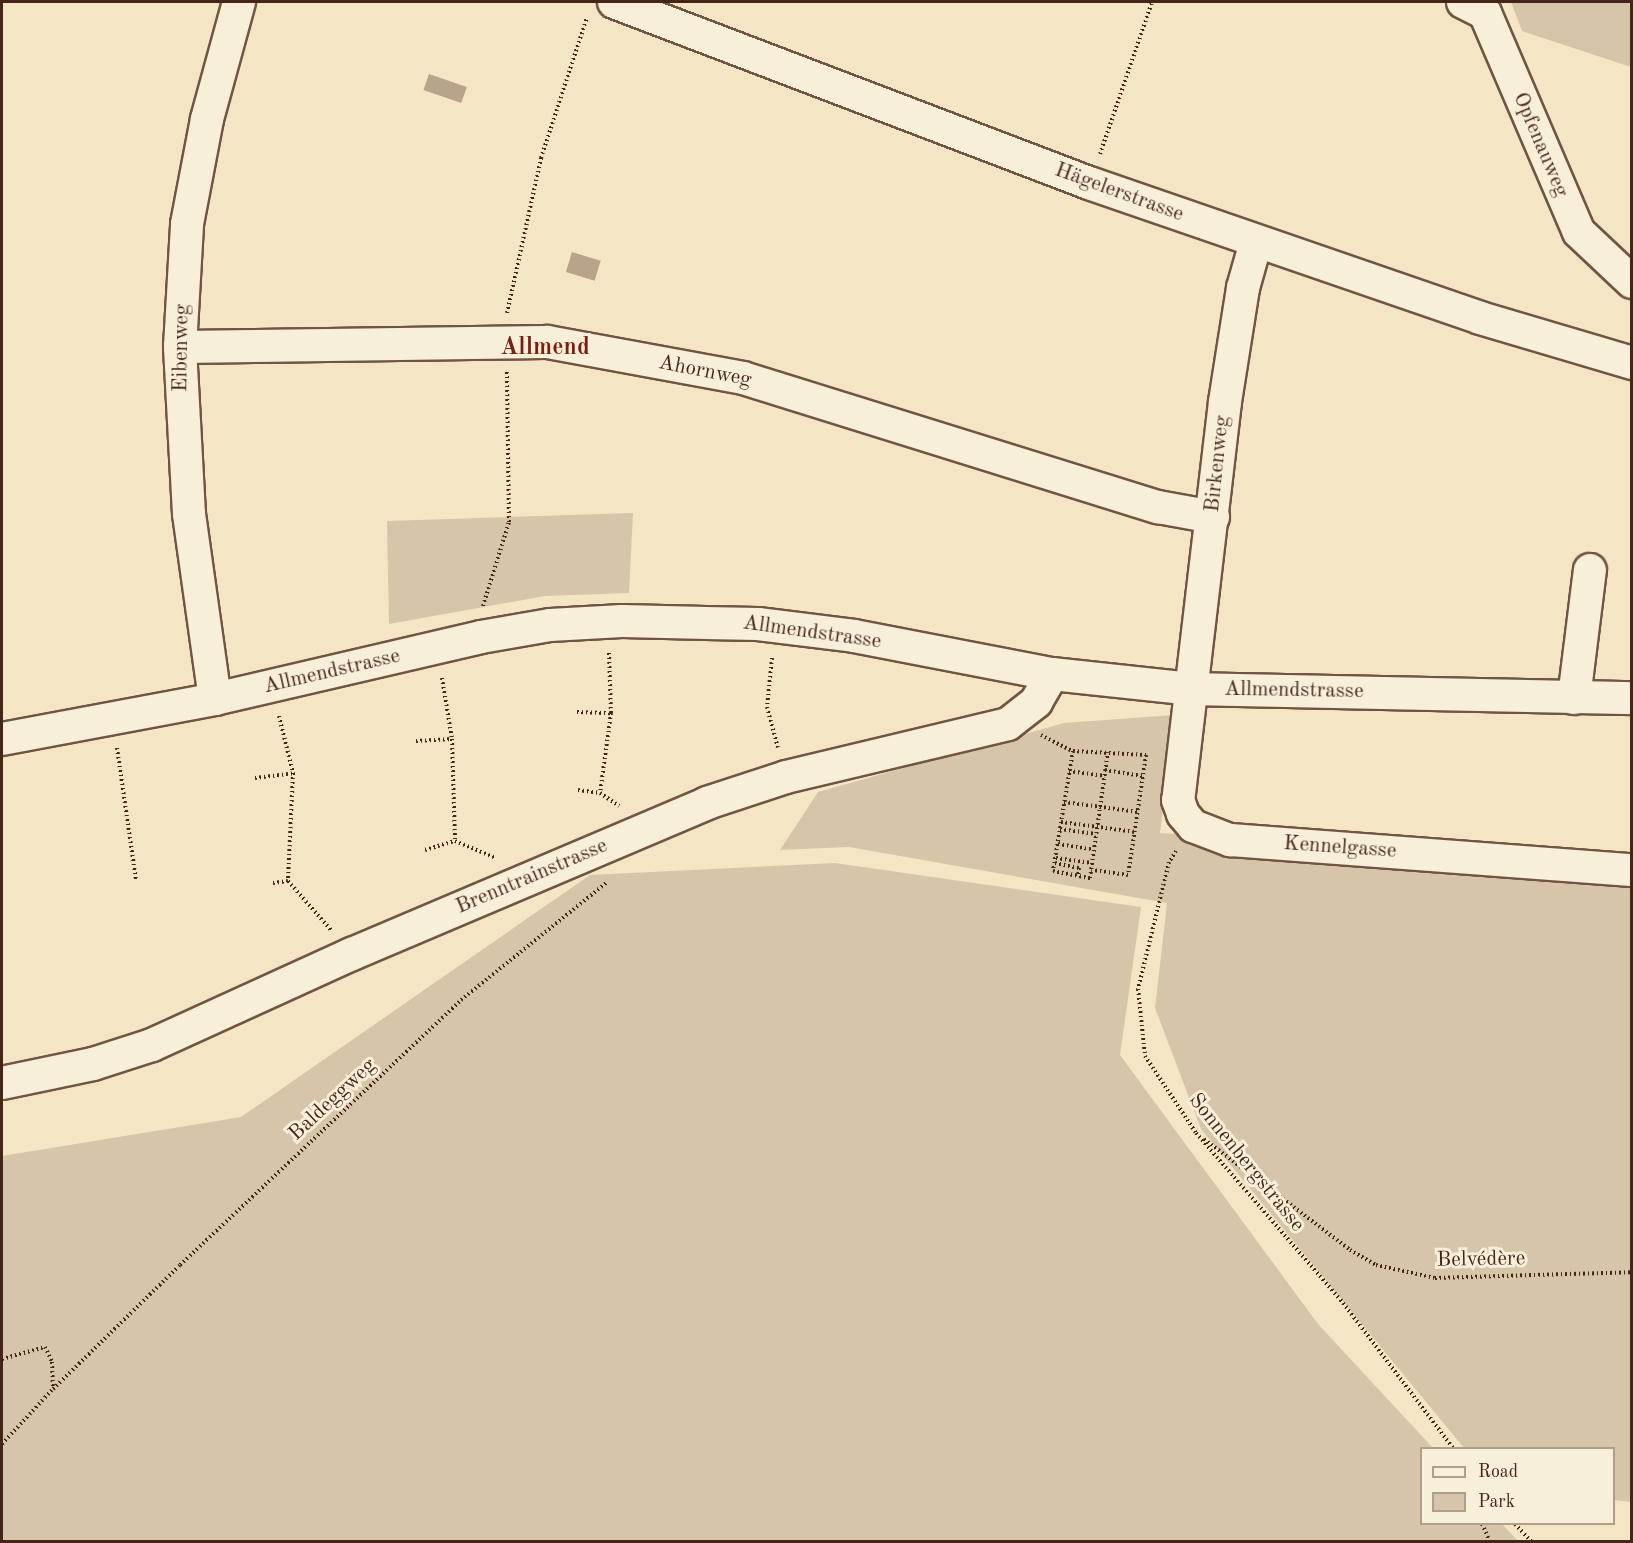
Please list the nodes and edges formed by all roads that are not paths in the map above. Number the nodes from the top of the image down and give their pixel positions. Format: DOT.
graph roads {
  1 [pos="239,2"];
  2 [pos="1463,2"];
  3 [pos="601,7"];
  4 [pos="1256,242"];
  5 [pos="1632,282"];
  6 [pos="180,347"];
  7 [pos="1632,363"];
  8 [pos="1213,517"];
  9 [pos="1590,570"];
  10 [pos="1052,674"];
  11 [pos="1193,688"];
  12 [pos="1574,698"];
  13 [pos="215,699"];
  14 [pos="1632,699"];
  15 [pos="2,739"];
  16 [pos="1632,870"];
  17 [pos="2,1083"];
  1 -- 6 [label="street, Eibenweg"];
  2 -- 5 [label="street, Opfenauweg"];
  3 -- 4 [label="street, Hägelerstrasse"];
  4 -- 7 [label="street, Hägelerstrasse"];
  4 -- 8 [label="street, Birkenweg"];
  6 -- 8 [label="street, Ahornweg"];
  6 -- 13 [label="street, Eibenweg"];
  8 -- 11 [label="street, Birkenweg"];
  9 -- 12 [label="street"];
  10 -- 11 [label="street, Allmendstrasse"];
  10 -- 13 [label="street, Allmendstrasse"];
  10 -- 17 [label="street, Brenntrainstrasse"];
  11 -- 12 [label="street, Allmendstrasse"];
  11 -- 16 [label="street, Kennelgasse"];
  12 -- 14 [label="street, Allmendstrasse"];
  13 -- 15 [label="street, Allmendstrasse"];
}
